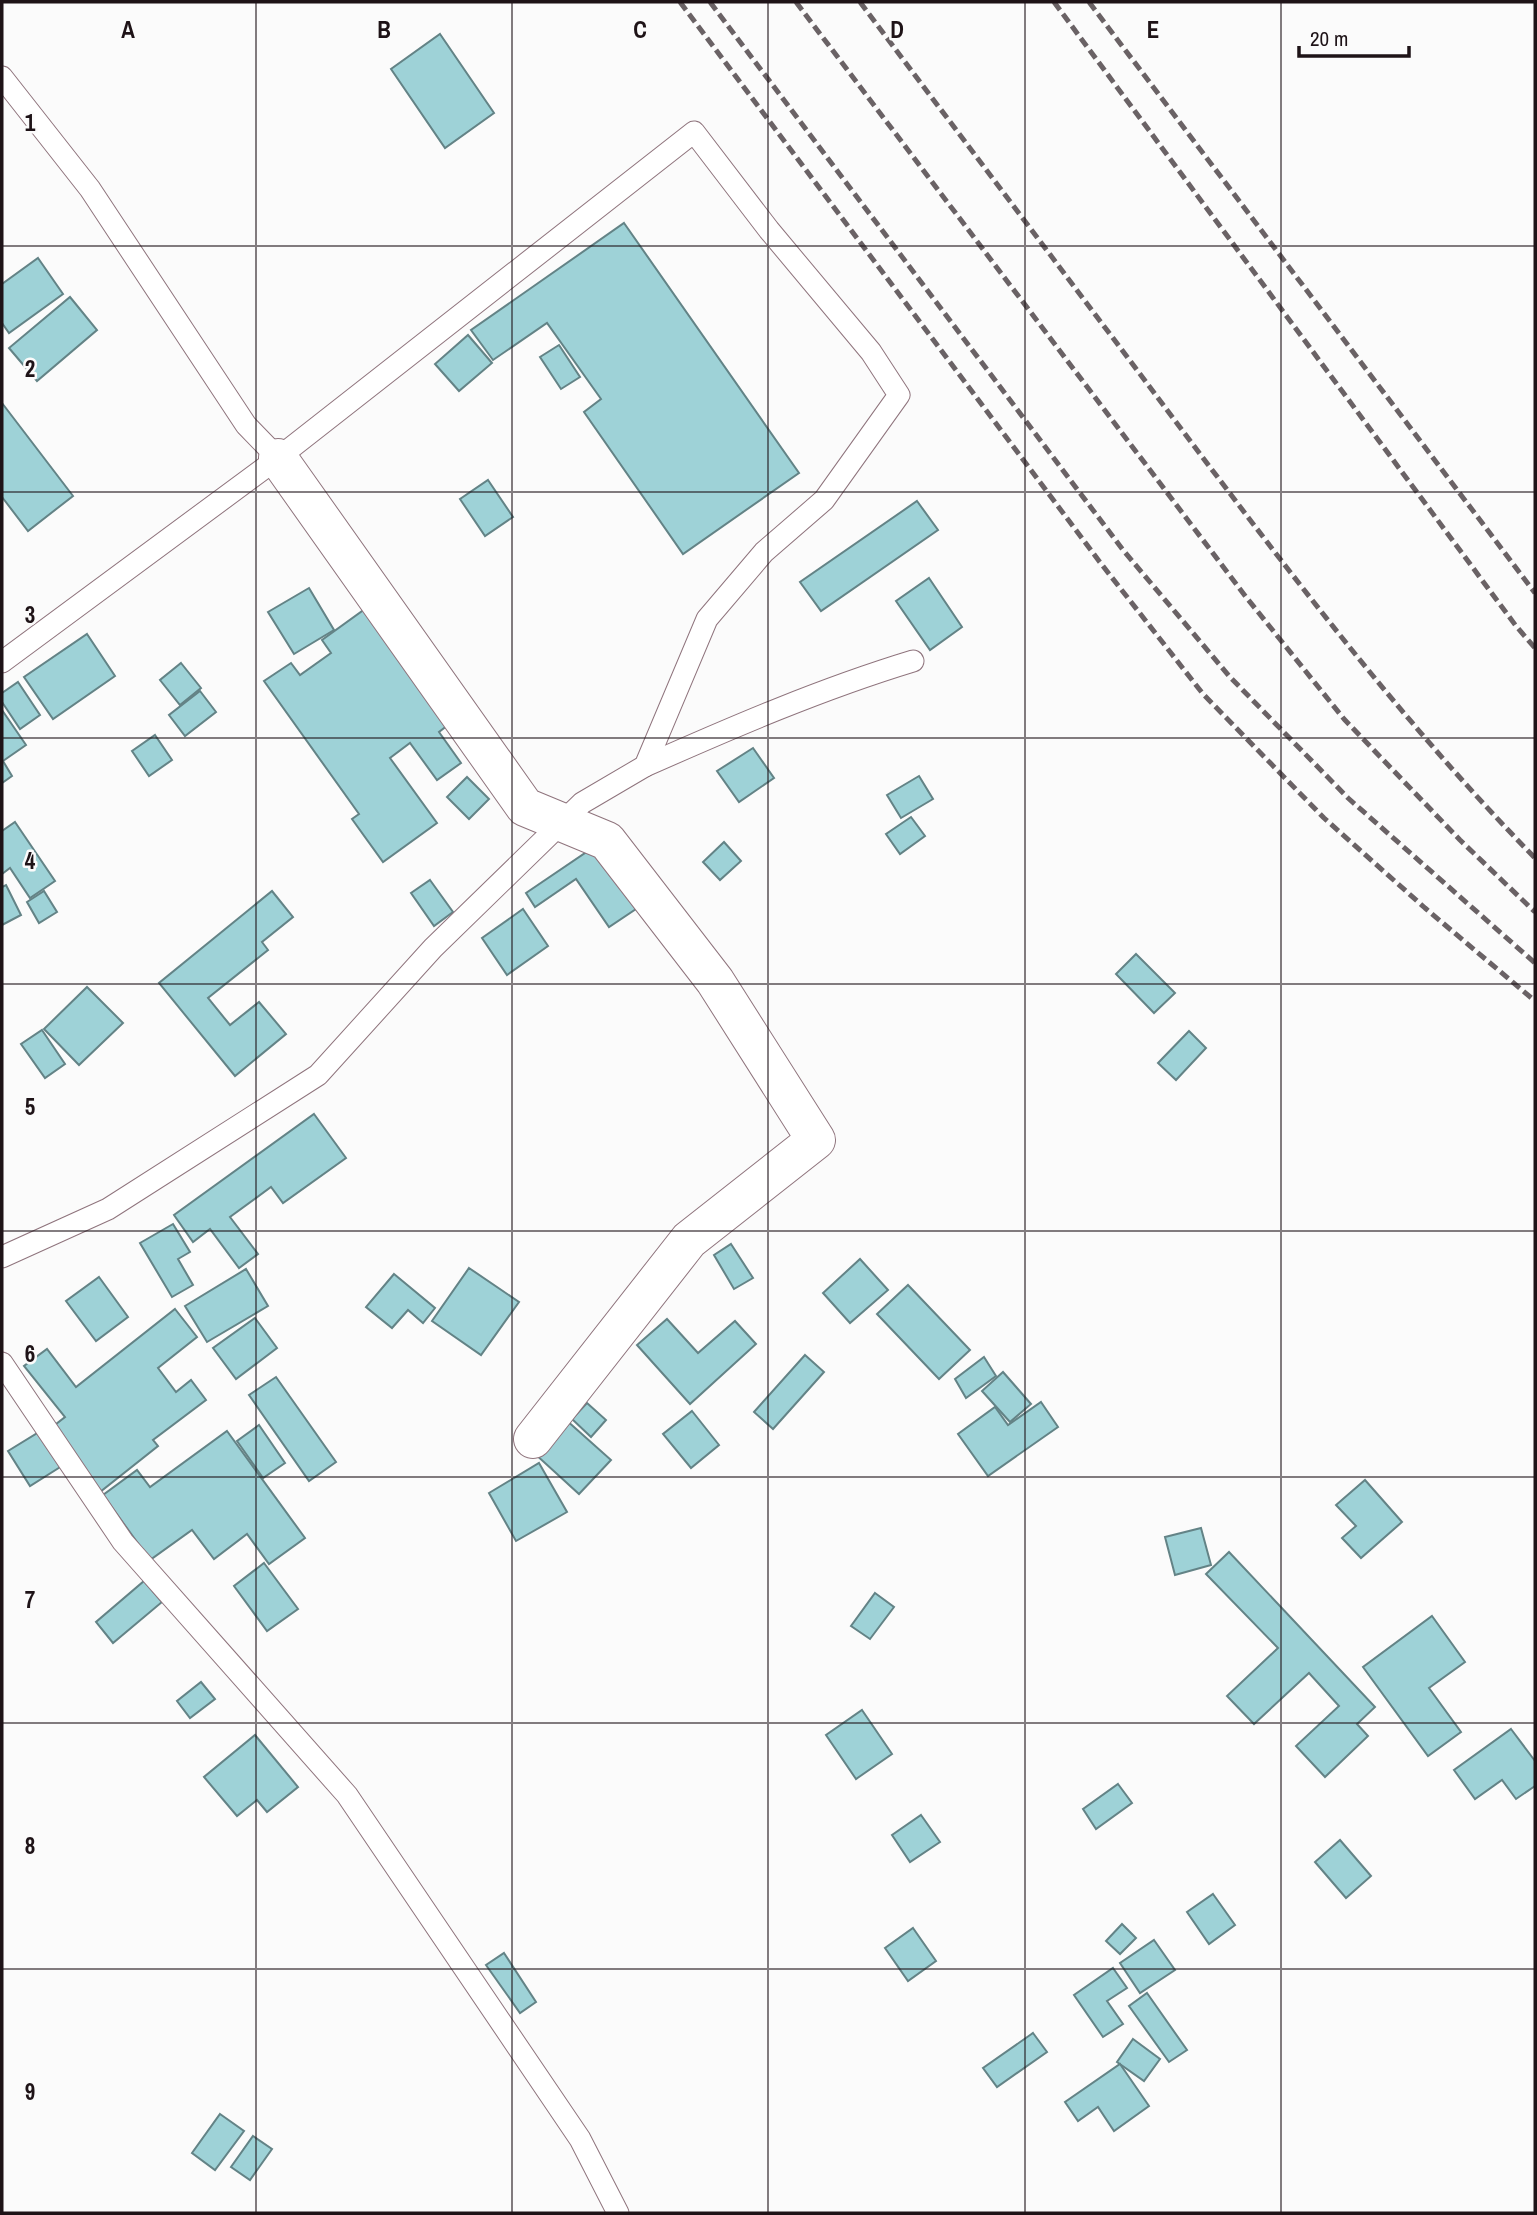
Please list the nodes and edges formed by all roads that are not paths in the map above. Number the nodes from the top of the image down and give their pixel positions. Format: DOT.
graph roads {
  1 [pos="2,77"];
  2 [pos="278,458"];
  3 [pos="913,661"];
  4 [pos="2,662"];
  5 [pos="645,766"];
  6 [pos="562,822"];
  7 [pos="2,1257"];
  8 [pos="2,1363"];
  9 [pos="533,1439"];
  10 [pos="618,2213"];
  1 -- 2 [label="lane"];
  2 -- 4 [label="lane"];
  2 -- 5 [label="lane"];
  2 -- 6 [label="street"];
  3 -- 5 [label="lane"];
  5 -- 6 [label="lane"];
  6 -- 7 [label="lane"];
  6 -- 9 [label="street"];
  8 -- 10 [label="lane"];
}
